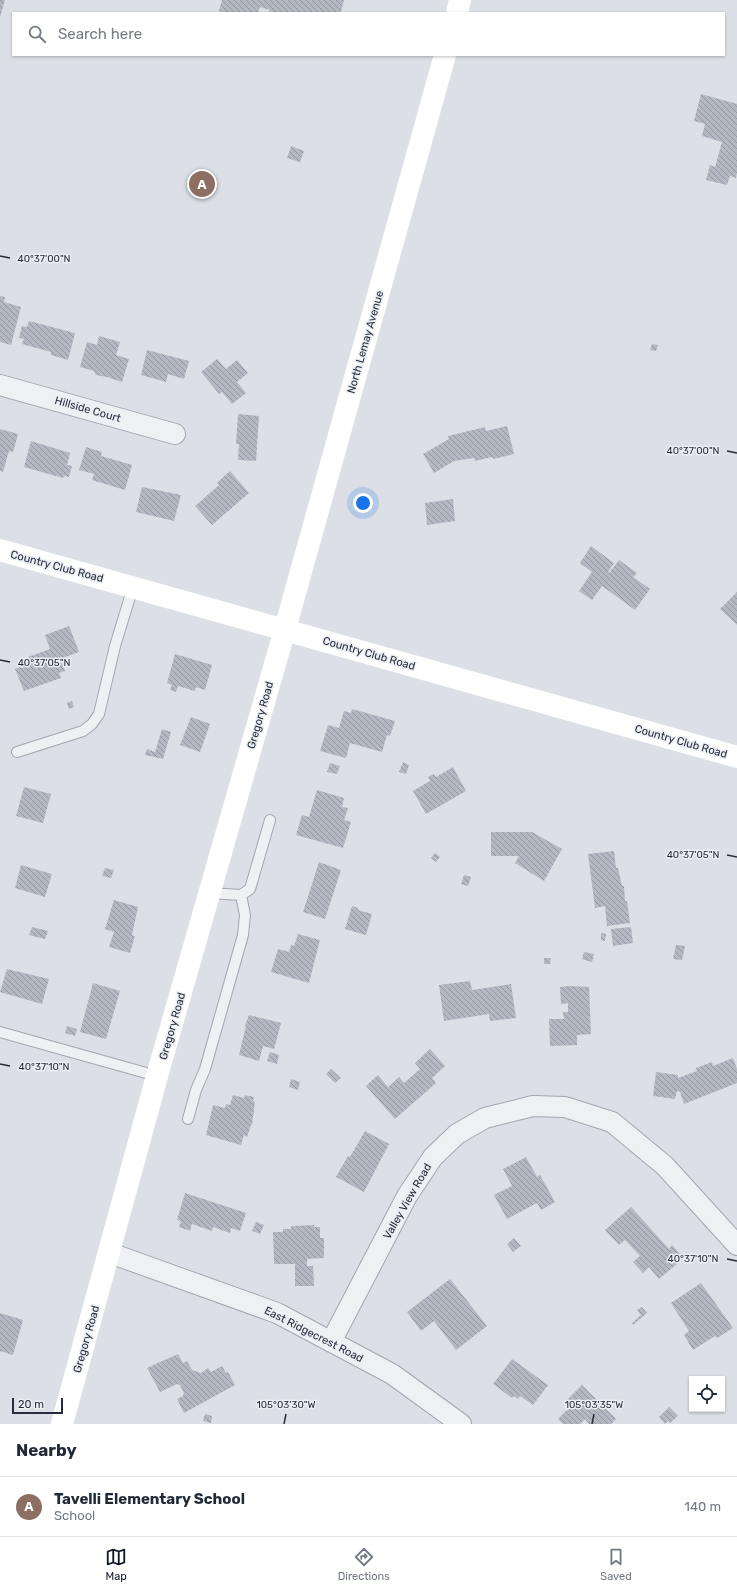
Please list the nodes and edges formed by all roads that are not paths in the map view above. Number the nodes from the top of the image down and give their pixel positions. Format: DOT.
graph roads {
  1 [pos="460,0"];
  2 [pos="457,12"];
  3 [pos="445,56"];
  4 [pos="0,385"];
  5 [pos="175,434"];
  6 [pos="0,550"];
  7 [pos="133,587"];
  8 [pos="285,629"];
  9 [pos="17,752"];
  10 [pos="737,757"];
  11 [pos="270,820"];
  12 [pos="209,893"];
  13 [pos="241,895"];
  14 [pos="0,1032"];
  15 [pos="157,1076"];
  16 [pos="188,1119"];
  17 [pos="737,1245"];
  18 [pos="110,1253"];
  19 [pos="331,1342"];
  20 [pos="62,1424"];
  21 [pos="461,1424"];
  1 -- 2 [label="street"];
  3 -- 8 [label="street, North Lemay Avenue"];
  4 -- 5 [label="street, Hillside Court"];
  6 -- 7 [label="street, Country Club Road"];
  7 -- 8 [label="street, Country Club Road"];
  7 -- 9 [label="lane"];
  8 -- 10 [label="street, Country Club Road"];
  8 -- 12 [label="street, Gregory Road"];
  11 -- 13 [label="lane"];
  12 -- 13 [label="lane"];
  12 -- 15 [label="street, Gregory Road"];
  13 -- 16 [label="lane"];
  14 -- 15 [label="lane"];
  15 -- 18 [label="street, Gregory Road"];
  17 -- 19 [label="street, Valley View Road"];
  18 -- 19 [label="street, East Ridgecrest Road"];
  18 -- 20 [label="street, Gregory Road"];
  19 -- 21 [label="street, East Ridgecrest Road"];
}
